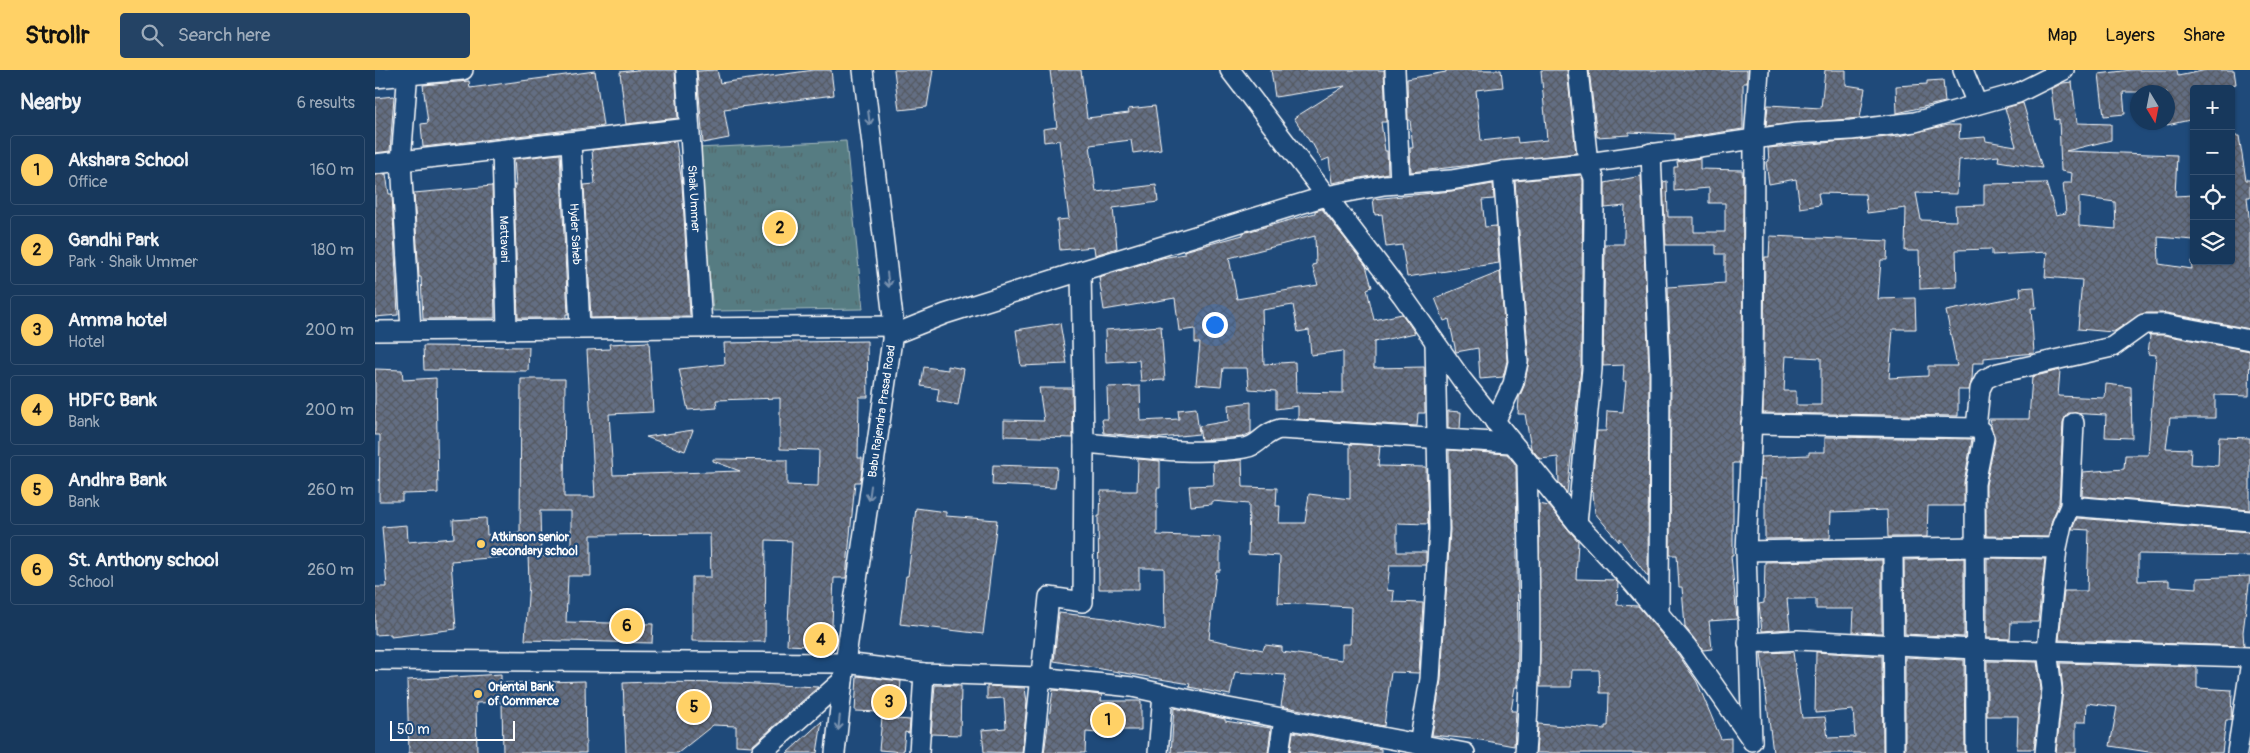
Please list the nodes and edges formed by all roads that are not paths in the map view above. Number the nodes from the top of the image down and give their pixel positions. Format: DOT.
graph roads {
  1 [pos="463,70"];
  2 [pos="685,70"];
  3 [pos="863,70"];
  4 [pos="1395,70"];
  5 [pos="1578,70"];
  6 [pos="1759,70"];
  7 [pos="1963,70"];
  8 [pos="2064,70"];
  9 [pos="1234,71"];
  10 [pos="408,72"];
  11 [pos="375,78"];
  12 [pos="1977,104"];
  13 [pos="689,128"];
  14 [pos="1754,140"];
  15 [pos="571,142"];
  16 [pos="502,150"];
  17 [pos="1651,152"];
  18 [pos="401,161"];
  19 [pos="1588,163"];
  20 [pos="375,164"];
  21 [pos="1503,171"];
  22 [pos="1400,184"];
  23 [pos="1326,196"];
  24 [pos="1081,270"];
  25 [pos="702,326"];
  26 [pos="579,328"];
  27 [pos="507,329"];
  28 [pos="375,330"];
  29 [pos="411,330"];
  30 [pos="893,330"];
  31 [pos="2250,340"];
  32 [pos="1435,343"];
  33 [pos="1495,422"];
  34 [pos="2074,423"];
  35 [pos="1751,424"];
  36 [pos="1977,428"];
  37 [pos="1437,438"];
  38 [pos="1084,443"];
  39 [pos="1511,443"];
  40 [pos="1527,462"];
  41 [pos="2070,506"];
  42 [pos="2250,521"];
  43 [pos="1577,523"];
  44 [pos="1976,547"];
  45 [pos="2057,548"];
  46 [pos="1893,549"];
  47 [pos="1746,551"];
  48 [pos="1659,613"];
  49 [pos="1748,642"];
  50 [pos="1892,644"];
  51 [pos="1975,649"];
  52 [pos="2047,650"];
  53 [pos="2250,657"];
  54 [pos="375,660"];
  55 [pos="844,671"];
  56 [pos="924,673"];
  57 [pos="1039,677"];
  58 [pos="2249,679"];
  59 [pos="1163,694"];
  60 [pos="1284,719"];
  61 [pos="1419,745"];
  62 [pos="1384,746"];
  63 [pos="1752,747"];
  64 [pos="761,753"];
  65 [pos="835,753"];
  66 [pos="919,753"];
  67 [pos="1033,753"];
  68 [pos="1158,753"];
  69 [pos="1279,753"];
  70 [pos="1465,753"];
  71 [pos="1525,753"];
  72 [pos="1894,753"];
  73 [pos="1976,753"];
  74 [pos="2045,753"];
  75 [pos="2237,753"];
  1 -- 10 [label="street"];
  2 -- 13 [label="street, Shaik Ummer"];
  3 -- 30 [label="street, Babu Rajendra Prasad Road, one-way"];
  4 -- 22 [label="street"];
  5 -- 19 [label="street"];
  6 -- 14 [label="street"];
  7 -- 12 [label="street"];
  8 -- 12 [label="street"];
  9 -- 23 [label="street"];
  10 -- 11 [label="street"];
  10 -- 18 [label="street"];
  12 -- 14 [label="street"];
  13 -- 15 [label="street"];
  13 -- 25 [label="street, Shaik Ummer"];
  14 -- 17 [label="street"];
  14 -- 35 [label="street"];
  15 -- 16 [label="street"];
  15 -- 26 [label="street, Hyder Saheb"];
  16 -- 18 [label="street"];
  16 -- 27 [label="street, Mattavari"];
  17 -- 19 [label="street"];
  17 -- 48 [label="street"];
  18 -- 20 [label="street"];
  18 -- 29 [label="street"];
  19 -- 21 [label="street"];
  19 -- 43 [label="street"];
  21 -- 22 [label="street"];
  21 -- 33 [label="street"];
  22 -- 23 [label="street"];
  23 -- 24 [label="street"];
  23 -- 32 [label="street"];
  24 -- 30 [label="street"];
  24 -- 38 [label="street"];
  25 -- 26 [label="street"];
  25 -- 30 [label="street"];
  26 -- 27 [label="street"];
  27 -- 29 [label="street"];
  28 -- 29 [label="street"];
  30 -- 55 [label="street, Babu Rajendra Prasad Road, one-way"];
  31 -- 36 [label="street"];
  32 -- 33 [label="street"];
  32 -- 37 [label="street"];
  33 -- 39 [label="street"];
  34 -- 41 [label="street"];
  35 -- 36 [label="street"];
  35 -- 47 [label="street"];
  36 -- 44 [label="street"];
  37 -- 38 [label="street"];
  37 -- 39 [label="street"];
  37 -- 61 [label="street"];
  38 -- 57 [label="street"];
  39 -- 40 [label="street"];
  40 -- 43 [label="street"];
  40 -- 71 [label="street"];
  41 -- 42 [label="street"];
  41 -- 45 [label="street"];
  43 -- 48 [label="street"];
  44 -- 45 [label="street"];
  44 -- 46 [label="street"];
  44 -- 51 [label="street"];
  45 -- 52 [label="street"];
  46 -- 47 [label="street"];
  46 -- 50 [label="street"];
  47 -- 49 [label="street"];
  48 -- 63 [label="street"];
  49 -- 50 [label="street"];
  49 -- 63 [label="street"];
  50 -- 51 [label="street"];
  50 -- 72 [label="street"];
  51 -- 52 [label="street"];
  51 -- 73 [label="street"];
  52 -- 53 [label="street"];
  52 -- 74 [label="street"];
  54 -- 55 [label="street"];
  55 -- 56 [label="street"];
  55 -- 64 [label="street"];
  55 -- 65 [label="street, Babu Rajendra Prasad Road, one-way"];
  56 -- 57 [label="street"];
  56 -- 66 [label="street"];
  57 -- 59 [label="street"];
  57 -- 67 [label="street"];
  58 -- 75 [label="street"];
  59 -- 60 [label="street"];
  59 -- 68 [label="street"];
  60 -- 62 [label="street"];
  60 -- 69 [label="street"];
  61 -- 62 [label="street"];
  61 -- 70 [label="street"];
}
